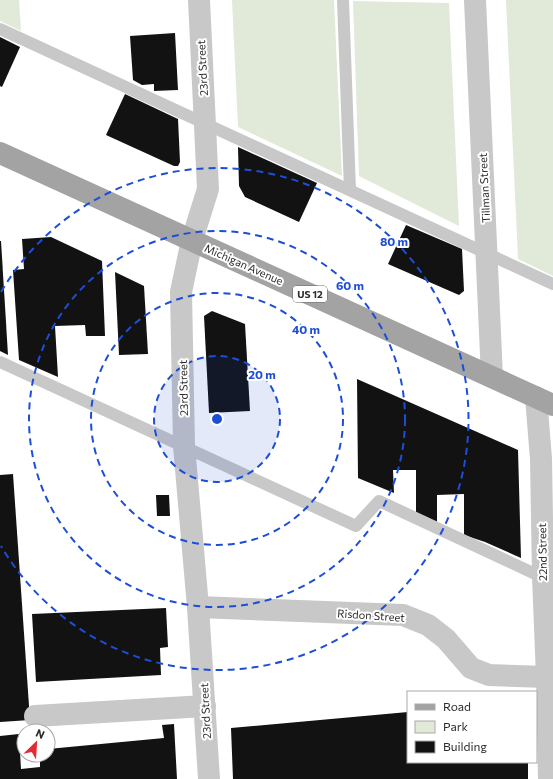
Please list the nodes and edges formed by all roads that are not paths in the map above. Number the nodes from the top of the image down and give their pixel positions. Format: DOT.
graph roads {
  1 [pos="199,0"];
  2 [pos="343,0"];
  3 [pos="475,0"];
  4 [pos="0,29"];
  5 [pos="205,123"];
  6 [pos="0,153"];
  7 [pos="350,190"];
  8 [pos="192,240"];
  9 [pos="486,253"];
  10 [pos="553,284"];
  11 [pos="0,362"];
  12 [pos="492,377"];
  13 [pos="544,401"];
  14 [pos="184,446"];
  15 [pos="547,515"];
  16 [pos="548,579"];
  17 [pos="198,607"];
  18 [pos="547,677"];
  19 [pos="205,706"];
  20 [pos="35,716"];
  21 [pos="209,779"];
  22 [pos="549,779"];
  1 -- 5 [label="street, 23rd Street"];
  2 -- 7 [label="lane"];
  3 -- 9 [label="street, Tillman Street"];
  4 -- 5 [label="lane"];
  5 -- 7 [label="lane"];
  5 -- 8 [label="street, 23rd Street"];
  6 -- 8 [label="main road, Michigan Avenue / US 12"];
  7 -- 9 [label="lane"];
  8 -- 12 [label="main road, Michigan Avenue / US 12"];
  8 -- 14 [label="street, 23rd Street"];
  9 -- 10 [label="lane"];
  9 -- 12 [label="street, Tillman Street"];
  11 -- 14 [label="lane"];
  12 -- 13 [label="main road, Michigan Avenue / US 12"];
  13 -- 15 [label="street, 22nd Street"];
  14 -- 16 [label="lane"];
  14 -- 17 [label="street, 23rd Street"];
  15 -- 16 [label="street, 22nd Street"];
  16 -- 18 [label="street, 22nd Street"];
  17 -- 18 [label="street, Risdon Street"];
  17 -- 19 [label="street, 23rd Street"];
  18 -- 22 [label="street, 22nd Street"];
  19 -- 20 [label="street"];
  19 -- 21 [label="street, 23rd Street"];
}
